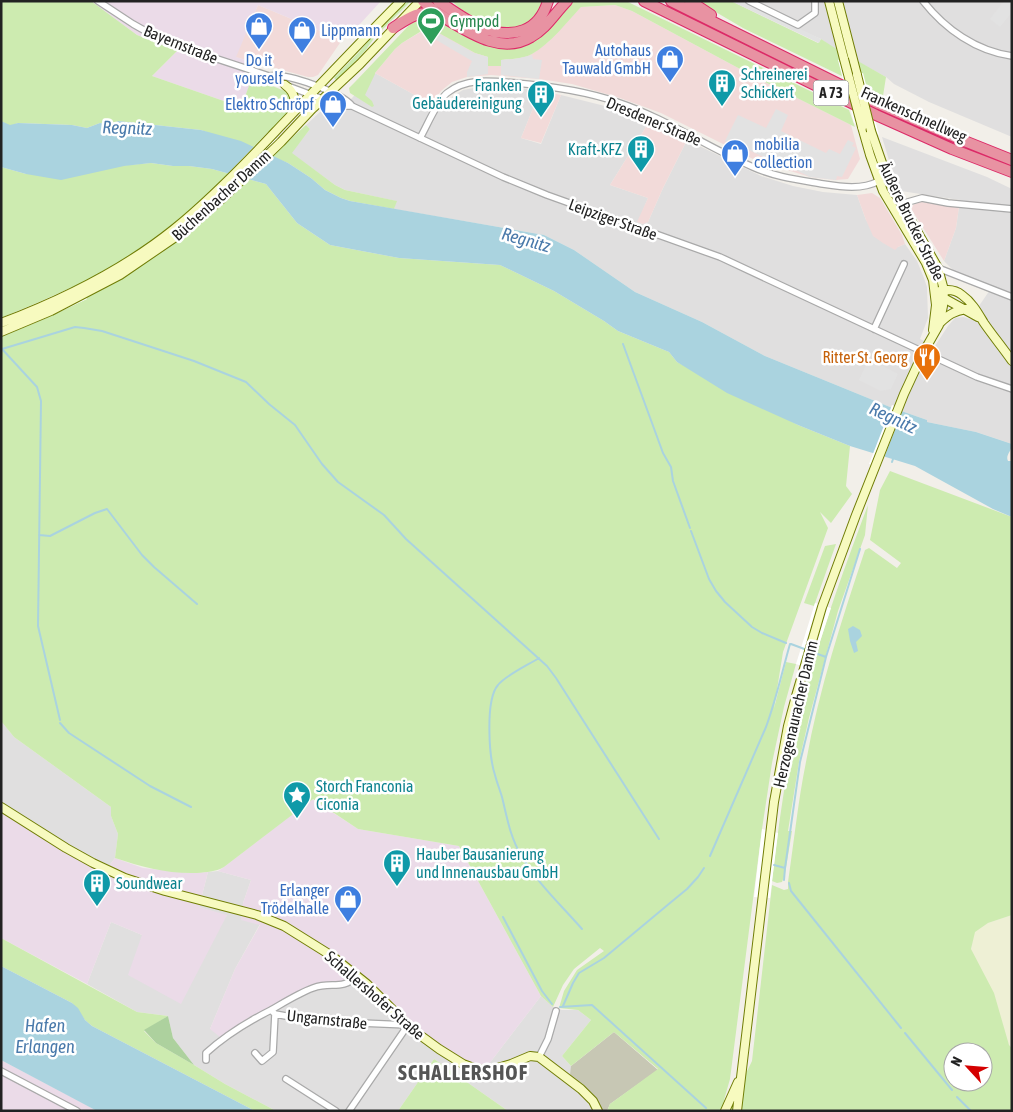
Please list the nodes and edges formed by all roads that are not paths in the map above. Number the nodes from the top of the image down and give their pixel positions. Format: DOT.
graph roads {
  1 [pos="98,1"];
  2 [pos="401,1"];
  3 [pos="421,1"];
  4 [pos="438,1"];
  5 [pos="449,1"];
  6 [pos="548,1"];
  7 [pos="567,1"];
  8 [pos="639,1"];
  9 [pos="671,1"];
  10 [pos="690,1"];
  11 [pos="749,1"];
  12 [pos="830,1"];
  13 [pos="838,1"];
  14 [pos="923,1"];
  15 [pos="815,2"];
  16 [pos="649,4"];
  17 [pos="442,15"];
  18 [pos="459,15"];
  19 [pos="393,28"];
  20 [pos="739,34"];
  21 [pos="1012,56"];
  22 [pos="269,76"];
  23 [pos="285,85"];
  24 [pos="318,86"];
  25 [pos="332,92"];
  26 [pos="311,95"];
  27 [pos="324,99"];
  28 [pos="352,106"];
  29 [pos="289,118"];
  30 [pos="420,138"];
  31 [pos="1012,160"];
  32 [pos="1012,172"];
  33 [pos="879,181"];
  34 [pos="901,204"];
  35 [pos="1012,209"];
  36 [pos="904,264"];
  37 [pos="938,268"];
  38 [pos="83,291"];
  39 [pos="936,293"];
  40 [pos="944,294"];
  41 [pos="1012,297"];
  42 [pos="966,309"];
  43 [pos="982,319"];
  44 [pos="1,323"];
  45 [pos="939,325"];
  46 [pos="874,329"];
  47 [pos="1,332"];
  48 [pos="931,338"];
  49 [pos="923,353"];
  50 [pos="1009,353"];
  51 [pos="1012,361"];
  52 [pos="1012,389"];
  53 [pos="1,807"];
  54 [pos="357,976"];
  55 [pos="556,1011"];
  56 [pos="273,1012"];
  57 [pos="408,1025"];
  58 [pos="254,1053"];
  59 [pos="539,1057"];
  60 [pos="206,1060"];
  61 [pos="1,1070"];
  62 [pos="742,1074"];
  63 [pos="286,1079"];
  64 [pos="77,1111"];
  65 [pos="336,1111"];
  66 [pos="349,1111"];
  67 [pos="598,1111"];
  68 [pos="725,1111"];
  69 [pos="737,1111"];
  1 -- 22 [label="street, Bayernstraße"];
  2 -- 24 [label="main road, Büchenbacher Damm"];
  3 -- 17 [label="highway"];
  3 -- 19 [label="main road, Büchenbacher Damm"];
  4 -- 18 [label="highway"];
  5 -- 18 [label="highway"];
  6 -- 18 [label="highway"];
  7 -- 17 [label="highway"];
  8 -- 16 [label="highway, Frankenschnellweg"];
  9 -- 20 [label="highway, Frankenschnellweg / A 73"];
  10 -- 20 [label="highway"];
  11 -- 15 [label="street"];
  12 -- 33 [label="main road, Äußere Brucker Straße, bridge"];
  13 -- 34 [label="main road, Äußere Brucker Straße, bridge"];
  14 -- 21 [label="street"];
  16 -- 32 [label="highway, Frankenschnellweg / A 73"];
  17 -- 19 [label="highway"];
  19 -- 25 [label="main road, Büchenbacher Damm"];
  20 -- 31 [label="highway, Frankenschnellweg / A 73"];
  22 -- 23 [label="street, Bayernstraße"];
  22 -- 24 [label="street, Bayernstraße"];
  23 -- 26 [label="street, Bayernstraße"];
  23 -- 29 [label="main road"];
  24 -- 25 [label="street"];
  24 -- 26 [label="main road, Büchenbacher Damm"];
  25 -- 27 [label="main road, Büchenbacher Damm"];
  25 -- 28 [label="street, Leipziger Straße"];
  26 -- 27 [label="street"];
  26 -- 29 [label="main road, Büchenbacher Damm"];
  27 -- 28 [label="street, Leipziger Straße"];
  27 -- 38 [label="main road, Büchenbacher Damm"];
  28 -- 30 [label="street, Leipziger Straße"];
  29 -- 38 [label="main road, Büchenbacher Damm"];
  30 -- 33 [label="street, Dresdener Straße"];
  30 -- 46 [label="street, Leipziger Straße"];
  33 -- 39 [label="main road, Äußere Brucker Straße"];
  34 -- 35 [label="street"];
  34 -- 37 [label="main road, Äußere Brucker Straße"];
  36 -- 46 [label="street"];
  37 -- 40 [label="main road, Äußere Brucker Straße"];
  37 -- 41 [label="street"];
  38 -- 44 [label="main road, Büchenbacher Damm"];
  38 -- 47 [label="main road, Büchenbacher Damm"];
  39 -- 40 [label="main road"];
  39 -- 48 [label="main road, Herzogenauracher Damm"];
  40 -- 42 [label="main road"];
  40 -- 43 [label="main road"];
  40 -- 45 [label="main road, Äußere Brucker Straße"];
  42 -- 43 [label="main road"];
  42 -- 45 [label="main road"];
  43 -- 50 [label="main road"];
  45 -- 48 [label="main road, Herzogenauracher Damm"];
  46 -- 49 [label="street, Leipziger Straße"];
  48 -- 49 [label="main road, Herzogenauracher Damm"];
  49 -- 52 [label="street, Leipziger Straße"];
  49 -- 62 [label="main road, Herzogenauracher Damm"];
  50 -- 51 [label="main road"];
  53 -- 54 [label="main road, Schallershofer Straße"];
  54 -- 56 [label="street"];
  54 -- 57 [label="main road, Schallershofer Straße"];
  55 -- 59 [label="street"];
  56 -- 57 [label="street, Ungarnstraße"];
  56 -- 58 [label="street, Ungarnstraße"];
  56 -- 60 [label="street, Ungarnstraße"];
  57 -- 59 [label="main road, Schallershofer Straße"];
  57 -- 66 [label="street"];
  59 -- 67 [label="main road"];
  61 -- 64 [label="street"];
  62 -- 68 [label="main road"];
  62 -- 69 [label="main road, Herzogenauracher Damm"];
  63 -- 65 [label="street"];
}
